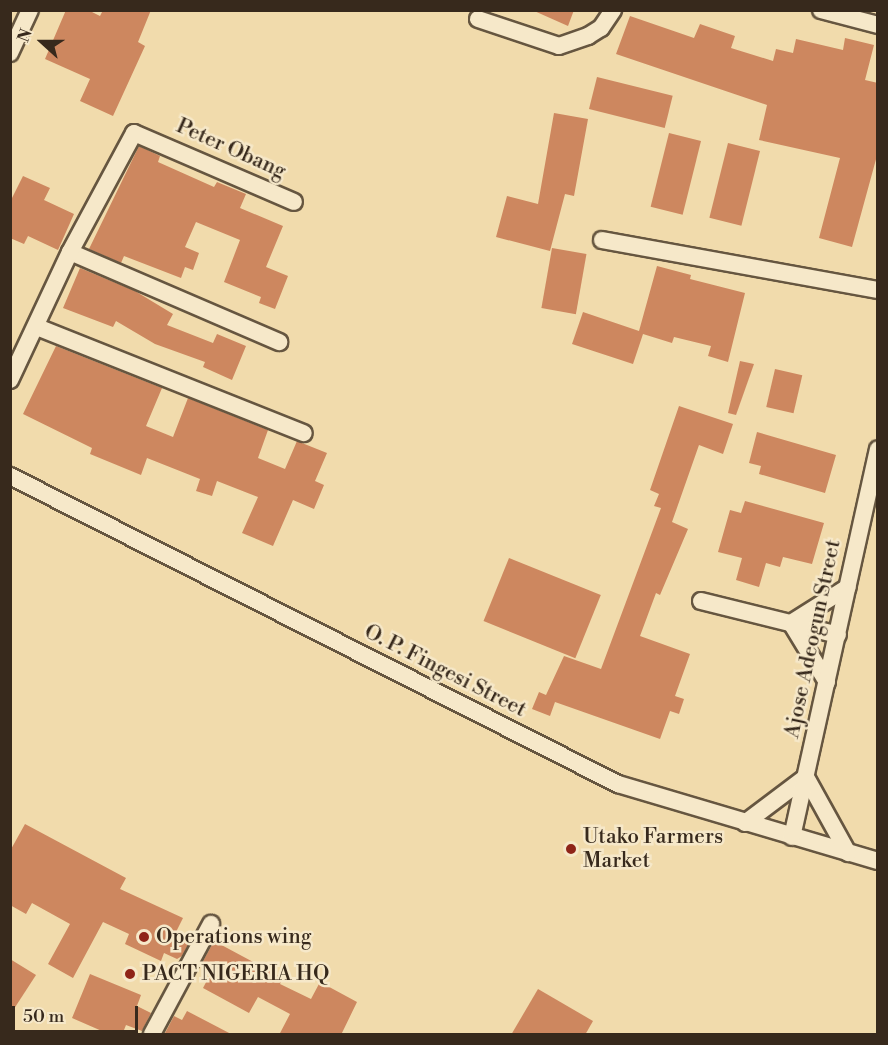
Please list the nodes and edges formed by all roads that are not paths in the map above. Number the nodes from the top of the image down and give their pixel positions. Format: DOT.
graph roads {
  1 [pos="30,10"];
  2 [pos="613,10"];
  3 [pos="821,10"];
  4 [pos="478,19"];
  5 [pos="878,25"];
  6 [pos="10,53"];
  7 [pos="294,202"];
  8 [pos="602,240"];
  9 [pos="70,252"];
  10 [pos="878,290"];
  11 [pos="37,327"];
  12 [pos="279,342"];
  13 [pos="10,380"];
  14 [pos="304,433"];
  15 [pos="878,449"];
  16 [pos="10,476"];
  17 [pos="848,587"];
  18 [pos="701,601"];
  19 [pos="791,623"];
  20 [pos="838,635"];
  21 [pos="827,682"];
  22 [pos="806,777"];
  23 [pos="745,823"];
  24 [pos="792,837"];
  25 [pos="848,852"];
  26 [pos="878,861"];
  27 [pos="211,924"];
  28 [pos="152,1035"];
  1 -- 6 [label="street"];
  2 -- 4 [label="street"];
  3 -- 5 [label="street"];
  7 -- 9 [label="street, Peter Obang"];
  8 -- 10 [label="street"];
  9 -- 11 [label="street"];
  9 -- 12 [label="street"];
  11 -- 13 [label="street"];
  11 -- 14 [label="street"];
  15 -- 17 [label="street, Ajose Adeogun Street"];
  16 -- 23 [label="street, O. P. Fingesi Street"];
  17 -- 19 [label="street"];
  17 -- 20 [label="street, Ajose Adeogun Street"];
  18 -- 19 [label="street"];
  19 -- 20 [label="street"];
  19 -- 21 [label="street"];
  20 -- 21 [label="street, Ajose Adeogun Street"];
  21 -- 22 [label="street, Ajose Adeogun Street"];
  22 -- 23 [label="street"];
  22 -- 24 [label="street, Ajose Adeogun Street"];
  22 -- 25 [label="street"];
  23 -- 24 [label="street, O. P. Fingesi Street"];
  24 -- 25 [label="street, O. P. Fingesi Street"];
  25 -- 26 [label="street, O. P. Fingesi Street"];
  27 -- 28 [label="street"];
}
